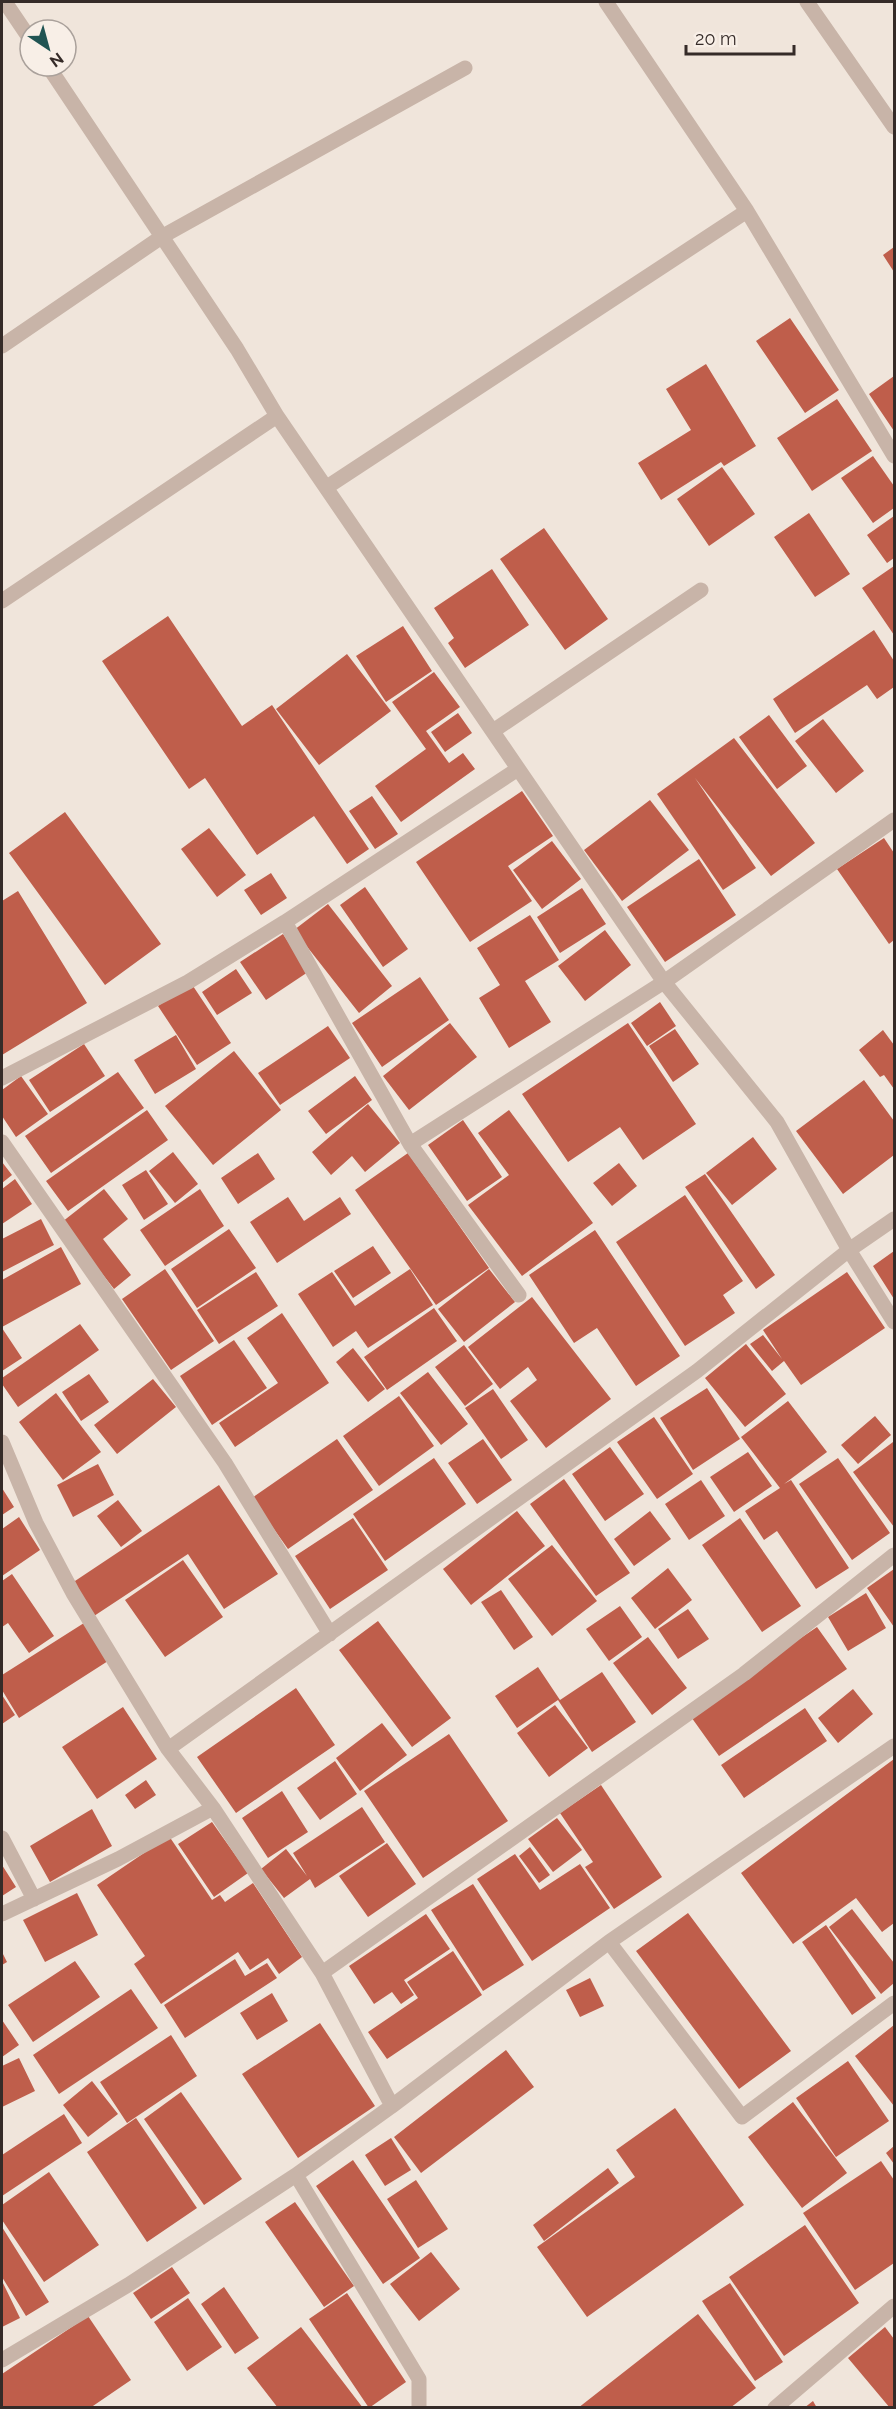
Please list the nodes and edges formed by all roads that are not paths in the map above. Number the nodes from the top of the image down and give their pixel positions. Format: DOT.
graph roads {
  1 [pos="4,2"];
  2 [pos="606,2"];
  3 [pos="807,2"];
  4 [pos="18,22"];
  5 [pos="465,68"];
  6 [pos="56,78"];
  7 [pos="894,127"];
  8 [pos="747,211"];
  9 [pos="163,236"];
  10 [pos="2,346"];
  11 [pos="278,416"];
  12 [pos="894,456"];
  13 [pos="327,488"];
  14 [pos="701,590"];
  15 [pos="2,601"];
  16 [pos="493,731"];
  17 [pos="518,769"];
  18 [pos="894,820"];
  19 [pos="285,922"];
  20 [pos="664,982"];
  21 [pos="2,1078"];
  22 [pos="2,1142"];
  23 [pos="410,1144"];
  24 [pos="894,1219"];
  25 [pos="849,1250"];
  26 [pos="519,1295"];
  27 [pos="894,1322"];
  28 [pos="2,1442"];
  29 [pos="894,1555"];
  30 [pos="330,1634"];
  31 [pos="894,1746"];
  32 [pos="168,1749"];
  33 [pos="213,1808"];
  34 [pos="2,1838"];
  35 [pos="34,1899"];
  36 [pos="2,1914"];
  37 [pos="609,1942"];
  38 [pos="322,1972"];
  39 [pos="894,2003"];
  40 [pos="392,2106"];
  41 [pos="296,2175"];
  42 [pos="894,2306"];
  43 [pos="2,2360"];
  44 [pos="418,2408"];
  45 [pos="775,2408"];
  1 -- 4 [label="street"];
  2 -- 8 [label="street"];
  3 -- 7 [label="street"];
  5 -- 9 [label="street"];
  6 -- 9 [label="street"];
  8 -- 12 [label="street"];
  8 -- 13 [label="street"];
  9 -- 10 [label="street"];
  9 -- 11 [label="street"];
  11 -- 13 [label="street"];
  11 -- 15 [label="street"];
  13 -- 16 [label="street"];
  14 -- 16 [label="street"];
  16 -- 17 [label="street"];
  17 -- 19 [label="street"];
  17 -- 20 [label="street"];
  18 -- 20 [label="street"];
  19 -- 21 [label="street"];
  19 -- 23 [label="street"];
  20 -- 23 [label="street"];
  20 -- 25 [label="street"];
  22 -- 30 [label="street"];
  23 -- 26 [label="street"];
  24 -- 25 [label="street"];
  25 -- 27 [label="street"];
  25 -- 30 [label="street"];
  28 -- 32 [label="street"];
  29 -- 38 [label="street"];
  30 -- 32 [label="street"];
  31 -- 37 [label="street"];
  32 -- 33 [label="street"];
  33 -- 35 [label="street"];
  33 -- 38 [label="street"];
  34 -- 35 [label="street"];
  35 -- 36 [label="street"];
  37 -- 39 [label="street"];
  37 -- 40 [label="street"];
  38 -- 40 [label="street"];
  40 -- 41 [label="street"];
  41 -- 43 [label="street"];
  41 -- 44 [label="street"];
  42 -- 45 [label="street"];
}
